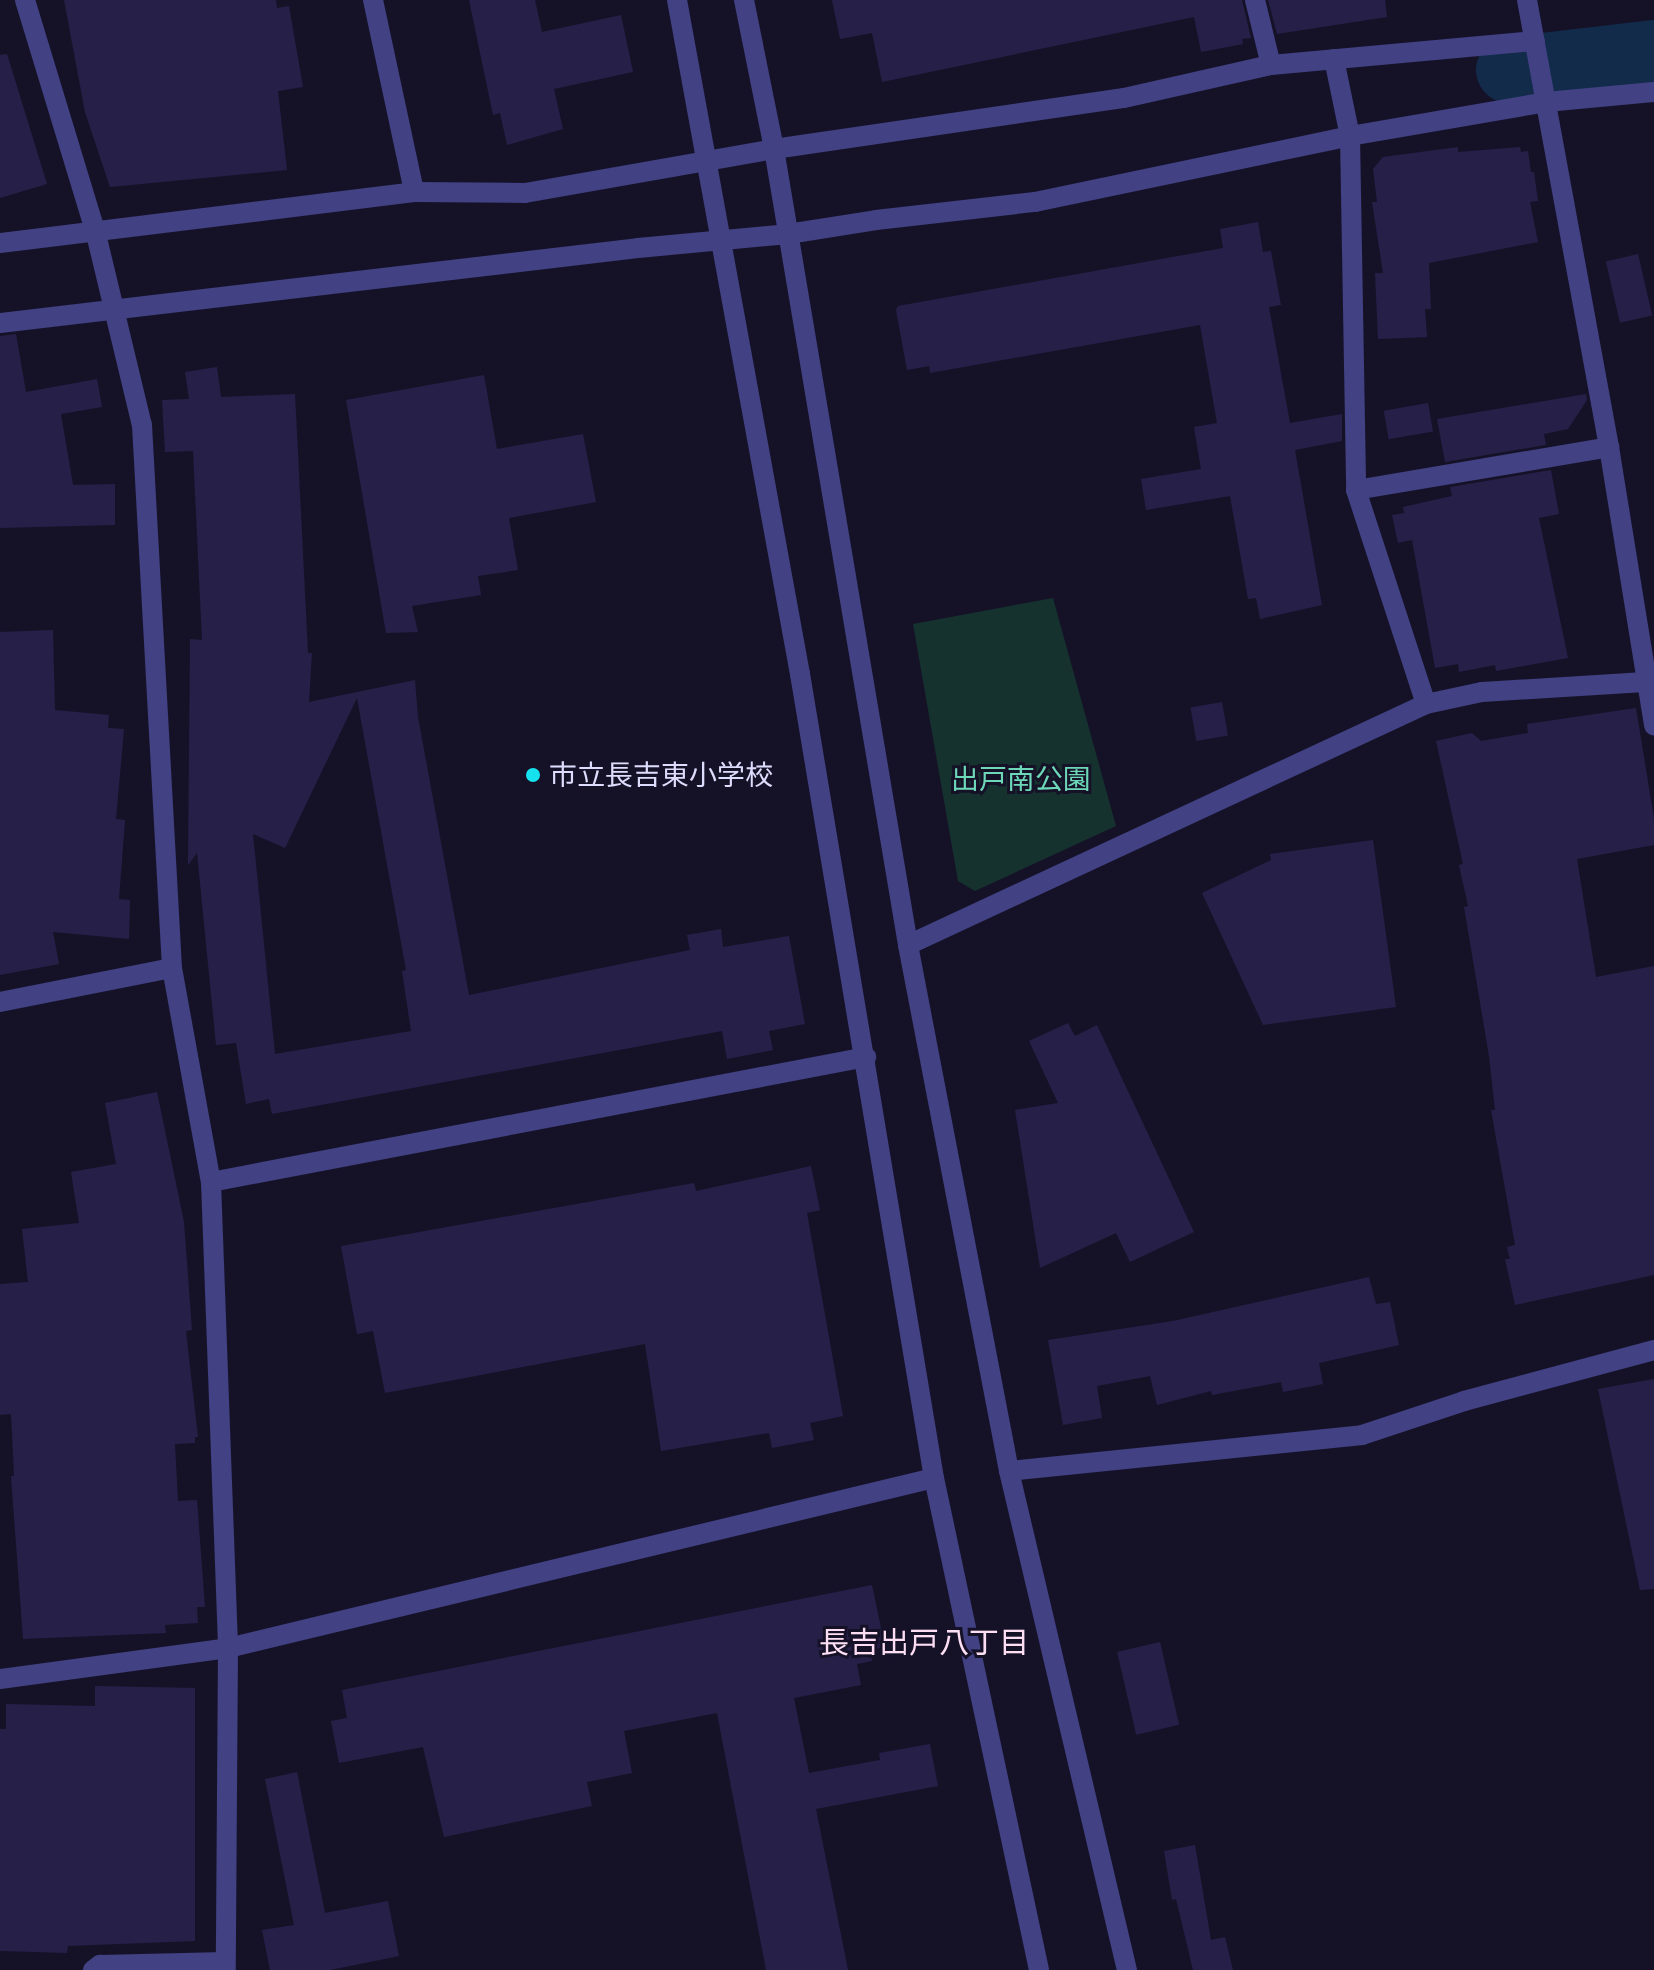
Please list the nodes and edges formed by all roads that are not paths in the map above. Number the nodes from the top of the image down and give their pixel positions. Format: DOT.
graph roads {
  1 [pos="25,0"];
  2 [pos="373,0"];
  3 [pos="677,0"];
  4 [pos="744,0"];
  5 [pos="1255,0"];
  6 [pos="1527,0"];
  7 [pos="1535,41"];
  8 [pos="1334,59"];
  9 [pos="1271,65"];
  10 [pos="1654,92"];
  11 [pos="1546,102"];
  12 [pos="1350,136"];
  13 [pos="774,149"];
  14 [pos="707,161"];
  15 [pos="414,192"];
  16 [pos="96,234"];
  17 [pos="788,234"];
  18 [pos="722,241"];
  19 [pos="0,243"];
  20 [pos="116,311"];
  21 [pos="0,323"];
  22 [pos="1609,447"];
  23 [pos="1356,490"];
  24 [pos="1649,678"];
  25 [pos="1426,704"];
  26 [pos="1654,725"];
  27 [pos="908,945"];
  28 [pos="172,968"];
  29 [pos="0,1002"];
  30 [pos="866,1057"];
  31 [pos="211,1182"];
  32 [pos="1654,1350"];
  33 [pos="1009,1471"];
  34 [pos="934,1478"];
  35 [pos="228,1648"];
  36 [pos="0,1679"];
  37 [pos="226,1966"];
  38 [pos="93,1970"];
  39 [pos="1039,1970"];
  40 [pos="1127,1970"];
  1 -- 16 [label="street"];
  2 -- 15 [label="street"];
  3 -- 14 [label="street"];
  4 -- 13 [label="street"];
  5 -- 9 [label="street"];
  6 -- 7 [label="street"];
  7 -- 8 [label="street"];
  7 -- 11 [label="street"];
  8 -- 9 [label="street"];
  8 -- 12 [label="street"];
  9 -- 13 [label="street"];
  10 -- 11 [label="street"];
  11 -- 12 [label="street"];
  11 -- 22 [label="street"];
  12 -- 17 [label="street"];
  12 -- 23 [label="street"];
  13 -- 14 [label="street"];
  13 -- 17 [label="street"];
  14 -- 15 [label="street"];
  14 -- 18 [label="street"];
  15 -- 16 [label="street"];
  16 -- 19 [label="street"];
  16 -- 20 [label="street"];
  17 -- 18 [label="street"];
  17 -- 27 [label="street"];
  18 -- 20 [label="street"];
  18 -- 30 [label="street"];
  20 -- 21 [label="street"];
  20 -- 28 [label="street"];
  22 -- 23 [label="street"];
  22 -- 24 [label="street"];
  23 -- 25 [label="street"];
  24 -- 25 [label="street"];
  24 -- 26 [label="street"];
  25 -- 27 [label="street"];
  27 -- 33 [label="street"];
  28 -- 29 [label="street"];
  28 -- 31 [label="street"];
  30 -- 31 [label="street"];
  30 -- 34 [label="street"];
  31 -- 35 [label="street"];
  32 -- 33 [label="street"];
  33 -- 40 [label="street"];
  34 -- 35 [label="street"];
  34 -- 39 [label="street"];
  35 -- 36 [label="street"];
  35 -- 37 [label="street"];
  37 -- 38 [label="street"];
}
